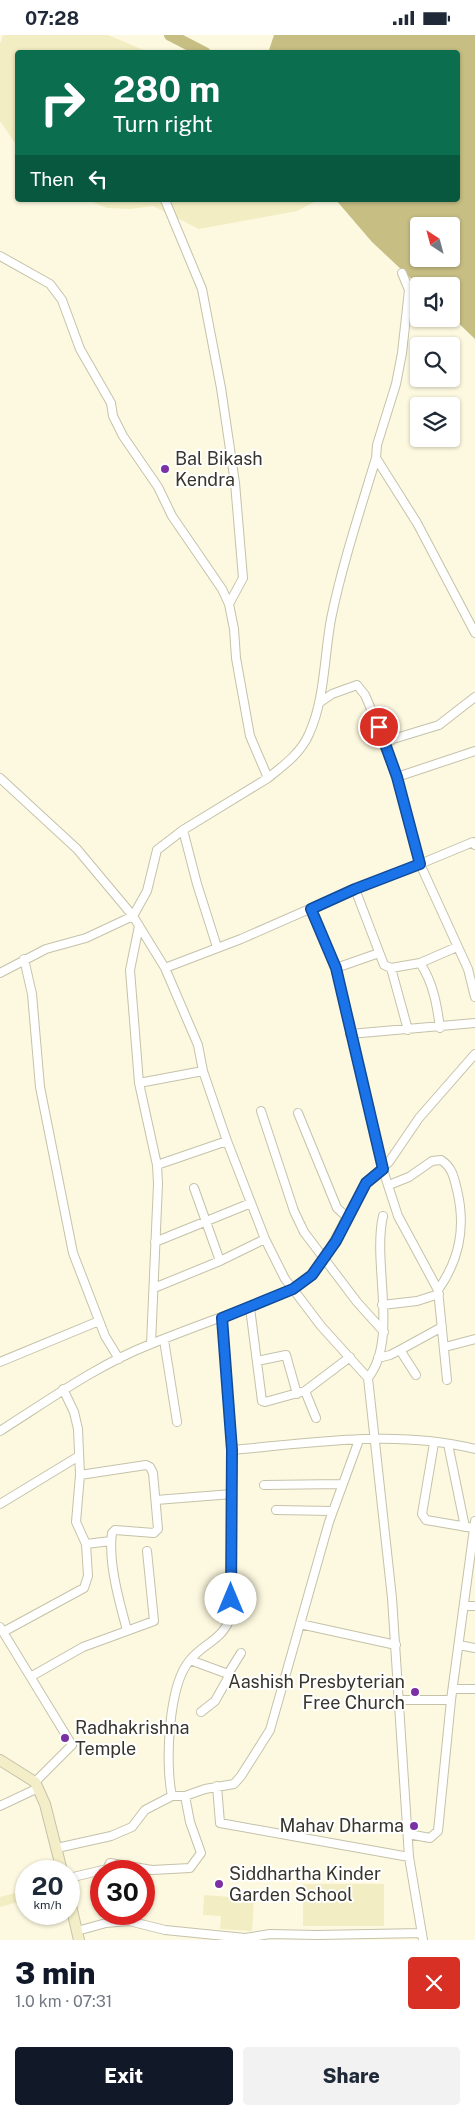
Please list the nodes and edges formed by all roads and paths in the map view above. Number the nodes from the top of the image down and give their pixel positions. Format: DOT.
graph roads {
  1 [pos="166,202"];
  2 [pos="0,256"];
  3 [pos="402,273"];
  4 [pos="376,458"];
  5 [pos="229,604"];
  6 [pos="475,633"];
  7 [pos="475,697"];
  8 [pos="319,703"];
  9 [pos="386,744"];
  10 [pos="475,751"];
  11 [pos="397,777"];
  12 [pos="0,778"];
  13 [pos="268,778"];
  14 [pos="183,830"];
  15 [pos="474,843"];
  16 [pos="420,864"];
  17 [pos="355,889"];
  18 [pos="311,909"];
  19 [pos="133,916"];
  20 [pos="139,926"];
  21 [pos="217,947"];
  22 [pos="457,947"];
  23 [pos="379,953"];
  24 [pos="24,959"];
  25 [pos="420,963"];
  26 [pos="165,968"];
  27 [pos="336,968"];
  28 [pos="391,968"];
  29 [pos="0,973"];
  30 [pos="475,997"];
  31 [pos="475,1023"];
  32 [pos="440,1028"];
  33 [pos="408,1030"];
  34 [pos="350,1034"];
  35 [pos="475,1054"];
  36 [pos="203,1071"];
  37 [pos="139,1083"];
  38 [pos="261,1111"];
  39 [pos="298,1113"];
  40 [pos="227,1141"];
  41 [pos="157,1165"];
  42 [pos="383,1169"];
  43 [pos="389,1185"];
  44 [pos="194,1188"];
  45 [pos="251,1203"];
  46 [pos="383,1216"];
  47 [pos="348,1218"];
  48 [pos="206,1222"];
  49 [pos="265,1239"];
  50 [pos="155,1242"];
  51 [pos="325,1258"];
  52 [pos="220,1261"];
  53 [pos="154,1288"];
  54 [pos="293,1289"];
  55 [pos="438,1292"];
  56 [pos="382,1305"];
  57 [pos="250,1308"];
  58 [pos="222,1318"];
  59 [pos="99,1321"];
  60 [pos="442,1327"];
  61 [pos="384,1332"];
  62 [pos="164,1340"];
  63 [pos="474,1342"];
  64 [pos="151,1344"];
  65 [pos="445,1347"];
  66 [pos="400,1350"];
  67 [pos="350,1357"];
  68 [pos="378,1358"];
  69 [pos="120,1359"];
  70 [pos="258,1361"];
  71 [pos="0,1362"];
  72 [pos="416,1375"];
  73 [pos="368,1378"];
  74 [pos="447,1380"];
  75 [pos="63,1389"];
  76 [pos="305,1391"];
  77 [pos="296,1394"];
  78 [pos="316,1418"];
  79 [pos="177,1423"];
  80 [pos="0,1431"];
  81 [pos="359,1440"];
  82 [pos="374,1440"];
  83 [pos="434,1443"];
  84 [pos="448,1444"];
  85 [pos="475,1449"];
  86 [pos="232,1450"];
  87 [pos="80,1456"];
  88 [pos="80,1475"];
  89 [pos="341,1484"];
  90 [pos="264,1485"];
  91 [pos="232,1494"];
  92 [pos="156,1499"];
  93 [pos="0,1504"];
  94 [pos="276,1509"];
  95 [pos="332,1511"];
  96 [pos="471,1525"];
  97 [pos="111,1541"];
  98 [pos="86,1544"];
  99 [pos="147,1551"];
  100 [pos="473,1560"];
  101 [pos="465,1606"];
  102 [pos="475,1606"];
  103 [pos="300,1624"];
  104 [pos="2,1630"];
  105 [pos="127,1630"];
  106 [pos="396,1645"];
  107 [pos="459,1645"];
  108 [pos="475,1648"];
  109 [pos="240,1653"];
  110 [pos="190,1660"];
  111 [pos="228,1674"];
  112 [pos="32,1676"];
  113 [pos="454,1689"];
  114 [pos="475,1689"];
  115 [pos="398,1700"];
  116 [pos="451,1700"];
  117 [pos="201,1712"];
  118 [pos="0,1760"];
  119 [pos="36,1785"];
  120 [pos="217,1787"];
  121 [pos="172,1796"];
  122 [pos="185,1796"];
  123 [pos="0,1807"];
  124 [pos="408,1834"];
  125 [pos="57,1848"];
  126 [pos="409,1857"];
  127 [pos="60,1860"];
  128 [pos="80,1875"];
  129 [pos="78,1935"];
  130 [pos="423,1937"];
  1 -- 5 [label="street"];
  2 -- 5 [label="street"];
  3 -- 4 [label="street"];
  4 -- 6 [label="street"];
  4 -- 8 [label="street"];
  5 -- 13 [label="street"];
  7 -- 9 [label="street"];
  8 -- 9 [label="street"];
  8 -- 13 [label="street"];
  9 -- 11 [label="street"];
  10 -- 11 [label="street"];
  11 -- 16 [label="street"];
  12 -- 19 [label="street"];
  13 -- 14 [label="street"];
  14 -- 19 [label="street"];
  14 -- 21 [label="street"];
  15 -- 16 [label="street"];
  16 -- 17 [label="street"];
  16 -- 22 [label="street"];
  17 -- 18 [label="street"];
  17 -- 23 [label="street"];
  18 -- 21 [label="street"];
  18 -- 27 [label="street"];
  19 -- 20 [label="street"];
  19 -- 24 [label="street"];
  20 -- 26 [label="street"];
  20 -- 37 [label="street"];
  21 -- 26 [label="street"];
  22 -- 25 [label="street"];
  22 -- 30 [label="street"];
  23 -- 27 [label="street"];
  23 -- 28 [label="street"];
  24 -- 29 [label="street"];
  24 -- 59 [label="street"];
  25 -- 28 [label="street"];
  25 -- 32 [label="street"];
  26 -- 36 [label="street"];
  27 -- 34 [label="street"];
  28 -- 33 [label="street"];
  31 -- 32 [label="street"];
  32 -- 33 [label="street"];
  33 -- 34 [label="street"];
  34 -- 42 [label="street"];
  35 -- 42 [label="street"];
  36 -- 37 [label="street"];
  36 -- 40 [label="street"];
  37 -- 41 [label="street"];
  38 -- 51 [label="street"];
  39 -- 47 [label="street"];
  40 -- 41 [label="street"];
  40 -- 45 [label="street"];
  41 -- 50 [label="street"];
  42 -- 43 [label="street"];
  42 -- 47 [label="street"];
  43 -- 55 [label="street"];
  43 -- 55 [label="street"];
  44 -- 48 [label="street"];
  45 -- 48 [label="street"];
  45 -- 49 [label="street"];
  46 -- 56 [label="street"];
  47 -- 51 [label="street"];
  48 -- 50 [label="street"];
  48 -- 52 [label="street"];
  49 -- 52 [label="street"];
  49 -- 54 [label="street"];
  50 -- 53 [label="street"];
  51 -- 54 [label="street"];
  51 -- 61 [label="street"];
  52 -- 53 [label="street"];
  53 -- 64 [label="street"];
  54 -- 57 [label="street"];
  54 -- 67 [label="street"];
  55 -- 56 [label="street"];
  55 -- 60 [label="street"];
  56 -- 61 [label="street"];
  57 -- 58 [label="street"];
  57 -- 70 [label="street"];
  58 -- 62 [label="street"];
  58 -- 86 [label="street"];
  59 -- 69 [label="street"];
  59 -- 71 [label="street"];
  60 -- 65 [label="street"];
  60 -- 66 [label="street"];
  61 -- 68 [label="street"];
  62 -- 64 [label="street"];
  62 -- 79 [label="street"];
  63 -- 65 [label="street"];
  64 -- 69 [label="street"];
  65 -- 74 [label="street"];
  66 -- 68 [label="street"];
  66 -- 72 [label="street"];
  67 -- 73 [label="street"];
  67 -- 76 [label="street"];
  68 -- 73 [label="street"];
  69 -- 75 [label="street"];
  70 -- 77 [label="street"];
  70 -- 77 [label="street"];
  73 -- 82 [label="street"];
  75 -- 80 [label="street"];
  75 -- 87 [label="street"];
  76 -- 77 [label="street"];
  76 -- 78 [label="street"];
  81 -- 82 [label="street"];
  81 -- 86 [label="street"];
  81 -- 89 [label="street"];
  82 -- 83 [label="street"];
  82 -- 106 [label="street"];
  83 -- 84 [label="street"];
  83 -- 96 [label="street"];
  84 -- 85 [label="street"];
  84 -- 96 [label="street"];
  86 -- 91 [label="street"];
  87 -- 88 [label="street"];
  87 -- 93 [label="street"];
  88 -- 92 [label="street"];
  88 -- 98 [label="street"];
  89 -- 90 [label="street"];
  89 -- 95 [label="street"];
  91 -- 92 [label="street"];
  91 -- 110 [label="street"];
  92 -- 97 [label="street"];
  94 -- 95 [label="street"];
  95 -- 103 [label="street"];
  96 -- 100 [label="street"];
  97 -- 98 [label="street"];
  97 -- 105 [label="street"];
  98 -- 104 [label="street"];
  99 -- 105 [label="street"];
  100 -- 101 [label="street"];
  101 -- 102 [label="street"];
  101 -- 107 [label="street"];
  103 -- 106 [label="street"];
  103 -- 120 [label="street"];
  104 -- 112 [label="street"];
  105 -- 112 [label="street"];
  106 -- 115 [label="street"];
  107 -- 108 [label="street"];
  107 -- 113 [label="street"];
  109 -- 111 [label="street"];
  110 -- 111 [label="street"];
  110 -- 121 [label="street"];
  111 -- 117 [label="street"];
  112 -- 119 [label="street"];
  113 -- 114 [label="street"];
  113 -- 116 [label="street"];
  115 -- 116 [label="street"];
  115 -- 124 [label="street"];
  116 -- 124 [label="street"];
  118 -- 119 [label="street"];
  119 -- 123 [label="street"];
  119 -- 125 [label="street"];
  120 -- 122 [label="street"];
  120 -- 126 [label="street"];
  121 -- 122 [label="street"];
  121 -- 125 [label="street"];
  122 -- 128 [label="street"];
  124 -- 126 [label="street"];
  125 -- 127 [label="street"];
  126 -- 130 [label="street"];
  129 -- 130 [label="street"];
}
